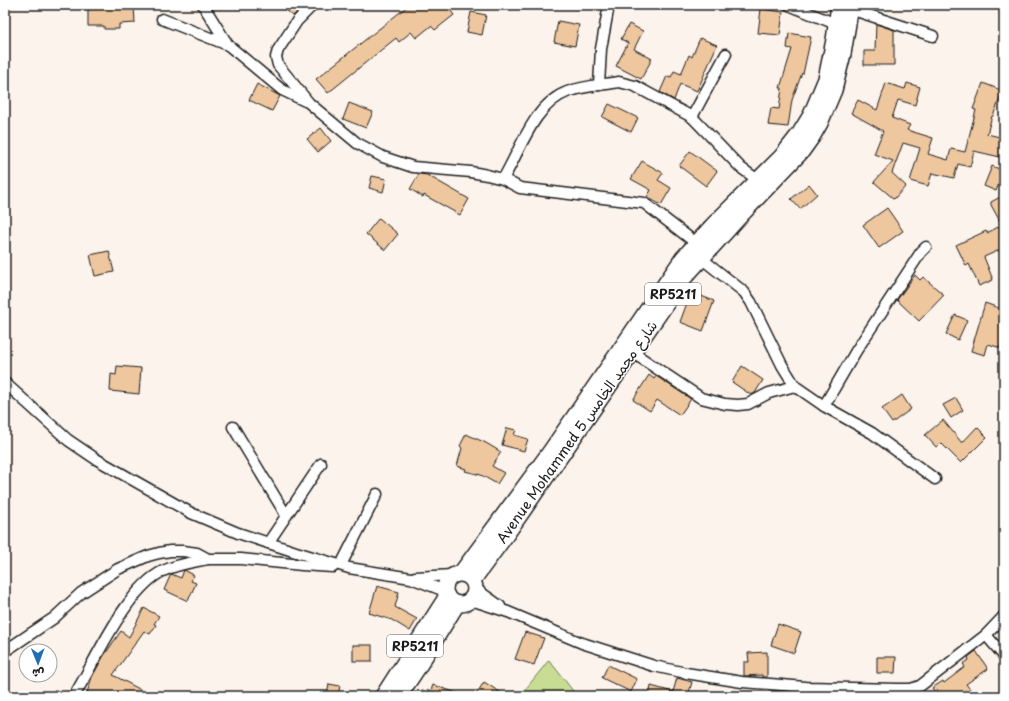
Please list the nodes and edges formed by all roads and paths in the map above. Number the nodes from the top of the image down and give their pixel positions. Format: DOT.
graph roads {
  1 [pos="203,5"];
  2 [pos="313,5"];
  3 [pos="609,5"];
  4 [pos="789,5"];
  5 [pos="847,6"];
  6 [pos="162,19"];
  7 [pos="836,24"];
  8 [pos="933,36"];
  9 [pos="228,45"];
  10 [pos="726,54"];
  11 [pos="599,86"];
  12 [pos="309,103"];
  13 [pos="692,117"];
  14 [pos="503,179"];
  15 [pos="758,180"];
  16 [pos="696,242"];
  17 [pos="926,247"];
  18 [pos="701,258"];
  19 [pos="632,352"];
  20 [pos="5,383"];
  21 [pos="795,386"];
  22 [pos="824,406"];
  23 [pos="233,426"];
  24 [pos="321,464"];
  25 [pos="935,479"];
  26 [pos="377,494"];
  27 [pos="286,515"];
  28 [pos="268,543"];
  29 [pos="208,558"];
  30 [pos="345,567"];
  31 [pos="411,578"];
  32 [pos="460,588"];
  33 [pos="1004,616"];
  34 [pos="986,635"];
  35 [pos="5,651"];
  36 [pos="1004,656"];
  37 [pos="74,696"];
  38 [pos="383,696"];
  39 [pos="399,696"];
  1 -- 9 [label="street"];
  2 -- 12 [label="street"];
  3 -- 11 [label="street"];
  4 -- 7 [label="street"];
  5 -- 7 [label="main road, Avenue Mohammed 5 شارع محمد الخامس / RP5211"];
  5 -- 8 [label="street"];
  5 -- 18 [label="main road, Avenue Mohammed 5 شارع محمد الخامس / RP5211"];
  6 -- 9 [label="street"];
  7 -- 15 [label="main road, Avenue Mohammed 5 شارع محمد الخامس / RP5211"];
  9 -- 12 [label="street"];
  10 -- 13 [label="street"];
  11 -- 13 [label="street"];
  11 -- 14 [label="street"];
  12 -- 14 [label="street"];
  13 -- 15 [label="street"];
  14 -- 16 [label="street"];
  15 -- 16 [label="main road, Avenue Mohammed 5 شارع محمد الخامس / RP5211"];
  16 -- 32 [label="main road, Avenue Mohammed 5 شارع محمد الخامس / RP5211"];
  17 -- 22 [label="street"];
  18 -- 19 [label="main road, Avenue Mohammed 5 شارع محمد الخامس / RP5211"];
  18 -- 21 [label="street"];
  19 -- 21 [label="street"];
  19 -- 32 [label="main road, Avenue Mohammed 5 شارع محمد الخامس / RP5211"];
  20 -- 28 [label="street"];
  21 -- 22 [label="street"];
  22 -- 25 [label="street"];
  23 -- 27 [label="street"];
  24 -- 27 [label="street"];
  26 -- 30 [label="street"];
  27 -- 28 [label="street"];
  28 -- 30 [label="street"];
  29 -- 30 [label="street"];
  29 -- 35 [label="street"];
  29 -- 37 [label="street"];
  30 -- 31 [label="street"];
  31 -- 32 [label="street"];
  31 -- 32 [label="street"];
  32 -- 34 [label="street"];
  32 -- 38 [label="main road, Avenue Mohammed 5 شارع محمد الخامس / RP5211"];
  32 -- 39 [label="main road, Avenue Mohammed 5 شارع محمد الخامس / RP5211"];
  33 -- 34 [label="street"];
  34 -- 36 [label="street"];
}
